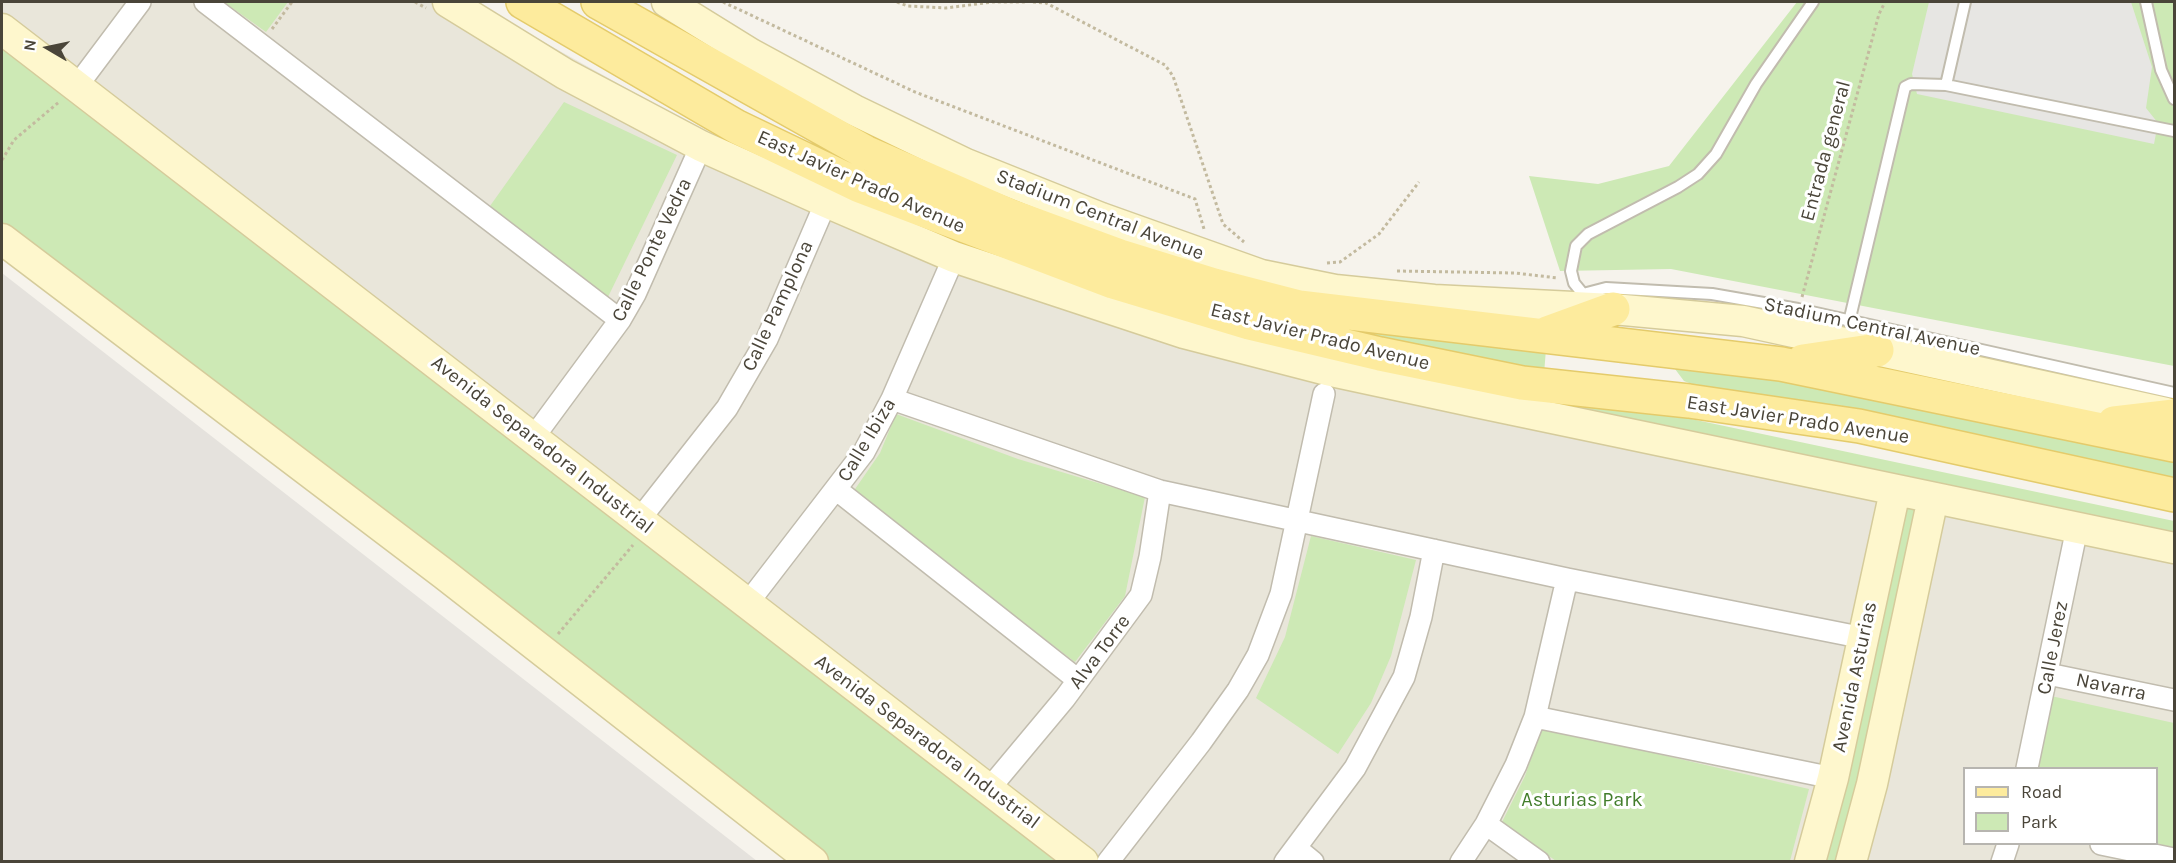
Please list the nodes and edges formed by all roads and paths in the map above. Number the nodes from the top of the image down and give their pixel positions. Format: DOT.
graph roads {
  1 [pos="140,2"];
  2 [pos="205,2"];
  3 [pos="292,2"];
  4 [pos="448,2"];
  5 [pos="523,2"];
  6 [pos="598,2"];
  7 [pos="668,2"];
  8 [pos="723,2"];
  9 [pos="897,2"];
  10 [pos="1026,2"];
  11 [pos="1033,2"];
  12 [pos="1813,2"];
  13 [pos="1885,2"];
  14 [pos="1965,2"];
  15 [pos="2146,2"];
  16 [pos="2,29"];
  17 [pos="270,32"];
  18 [pos="1946,85"];
  19 [pos="77,86"];
  20 [pos="2175,99"];
  21 [pos="2175,131"];
  22 [pos="701,146"];
  23 [pos="2,160"];
  24 [pos="1419,182"];
  25 [pos="826,202"];
  26 [pos="1206,236"];
  27 [pos="2,239"];
  28 [pos="1246,244"];
  29 [pos="954,257"];
  30 [pos="1318,263"];
  31 [pos="1386,273"];
  32 [pos="1576,295"];
  33 [pos="1613,309"];
  34 [pos="1798,309"];
  35 [pos="1818,315"];
  36 [pos="620,320"];
  37 [pos="1849,322"];
  38 [pos="1537,336"];
  39 [pos="1659,348"];
  40 [pos="1877,350"];
  41 [pos="1781,364"];
  42 [pos="1594,391"];
  43 [pos="2175,393"];
  44 [pos="1324,394"];
  45 [pos="892,399"];
  46 [pos="2175,416"];
  47 [pos="2084,426"];
  48 [pos="533,438"];
  49 [pos="2175,445"];
  50 [pos="837,490"];
  51 [pos="1160,491"];
  52 [pos="1894,491"];
  53 [pos="2175,495"];
  54 [pos="1933,498"];
  55 [pos="1296,520"];
  56 [pos="643,524"];
  57 [pos="2077,528"];
  58 [pos="2175,548"];
  59 [pos="1434,550"];
  60 [pos="1567,579"];
  61 [pos="747,604"];
  62 [pos="1864,638"];
  63 [pos="543,652"];
  64 [pos="2048,674"];
  65 [pos="1078,680"];
  66 [pos="2175,700"];
  67 [pos="1535,717"];
  68 [pos="2027,767"];
  69 [pos="1833,778"];
  70 [pos="989,789"];
  71 [pos="1486,824"];
  72 [pos="2007,845"];
  73 [pos="2110,845"];
  74 [pos="1291,855"];
  75 [pos="2175,859"];
  76 [pos="813,861"];
  77 [pos="1083,861"];
  78 [pos="1108,861"];
  79 [pos="1313,861"];
  80 [pos="1461,861"];
  81 [pos="1539,861"];
  82 [pos="1810,861"];
  83 [pos="1851,861"];
  84 [pos="2002,861"];
  1 -- 19 [label="street"];
  2 -- 36 [label="street"];
  3 -- 17 [label="path"];
  4 -- 22 [label="street"];
  5 -- 42 [label="main road, East Javier Prado Avenue"];
  6 -- 38 [label="main road, East Javier Prado Avenue"];
  7 -- 32 [label="street, Stadium Central Avenue"];
  8 -- 26 [label="path"];
  9 -- 10 [label="path"];
  11 -- 28 [label="path"];
  12 -- 32 [label="lane"];
  13 -- 34 [label="path, Entrada general"];
  14 -- 18 [label="lane"];
  15 -- 20 [label="lane"];
  16 -- 19 [label="street, Avenida Separadora Industrial"];
  18 -- 21 [label="lane"];
  18 -- 37 [label="lane"];
  19 -- 23 [label="path"];
  19 -- 48 [label="street, Avenida Separadora Industrial"];
  22 -- 25 [label="street"];
  22 -- 36 [label="street, Calle Ponte Vedra"];
  24 -- 30 [label="path"];
  25 -- 29 [label="street"];
  25 -- 56 [label="street, Calle Pamplona"];
  27 -- 63 [label="street"];
  29 -- 45 [label="street, Calle Ibiza"];
  29 -- 52 [label="street"];
  31 -- 32 [label="path"];
  32 -- 33 [label="street, Stadium Central Avenue"];
  32 -- 34 [label="lane, Stadium Central Avenue"];
  33 -- 38 [label="main road"];
  33 -- 40 [label="street, Stadium Central Avenue"];
  34 -- 35 [label="lane, Stadium Central Avenue"];
  35 -- 37 [label="lane, Stadium Central Avenue"];
  35 -- 40 [label="lane"];
  36 -- 48 [label="street, Calle Ponte Vedra"];
  37 -- 43 [label="lane, Stadium Central Avenue"];
  38 -- 39 [label="main road, East Javier Prado Avenue"];
  39 -- 41 [label="main road, East Javier Prado Avenue"];
  39 -- 42 [label="main road"];
  40 -- 41 [label="main road"];
  40 -- 46 [label="street, Stadium Central Avenue"];
  41 -- 47 [label="main road, East Javier Prado Avenue"];
  42 -- 53 [label="main road, East Javier Prado Avenue"];
  44 -- 55 [label="street"];
  45 -- 50 [label="street, Calle Ibiza"];
  45 -- 51 [label="street"];
  46 -- 47 [label="main road"];
  47 -- 49 [label="main road, East Javier Prado Avenue"];
  48 -- 56 [label="street, Avenida Separadora Industrial"];
  50 -- 61 [label="street, Calle Ibiza"];
  50 -- 65 [label="street"];
  51 -- 55 [label="street"];
  51 -- 65 [label="street, Alva Torre"];
  52 -- 54 [label="street"];
  52 -- 62 [label="street, Avenida Asturias"];
  54 -- 57 [label="street"];
  54 -- 83 [label="street, Avenida Asturias"];
  55 -- 59 [label="street"];
  55 -- 78 [label="street"];
  56 -- 61 [label="street, Avenida Separadora Industrial"];
  56 -- 63 [label="path"];
  57 -- 58 [label="street"];
  57 -- 64 [label="street, Calle Jerez"];
  59 -- 60 [label="street"];
  59 -- 74 [label="street"];
  60 -- 62 [label="street"];
  60 -- 67 [label="street"];
  61 -- 70 [label="street, Avenida Separadora Industrial"];
  62 -- 69 [label="street, Avenida Asturias"];
  63 -- 76 [label="street"];
  64 -- 66 [label="street, Navarra"];
  64 -- 68 [label="street, Calle Jerez"];
  65 -- 70 [label="street, Alva Torre"];
  67 -- 69 [label="street"];
  67 -- 71 [label="street"];
  69 -- 82 [label="street, Avenida Asturias"];
  70 -- 77 [label="street, Avenida Separadora Industrial"];
  71 -- 80 [label="street"];
  71 -- 81 [label="street"];
  72 -- 84 [label="street"];
  73 -- 75 [label="street"];
  74 -- 79 [label="street"];
}
